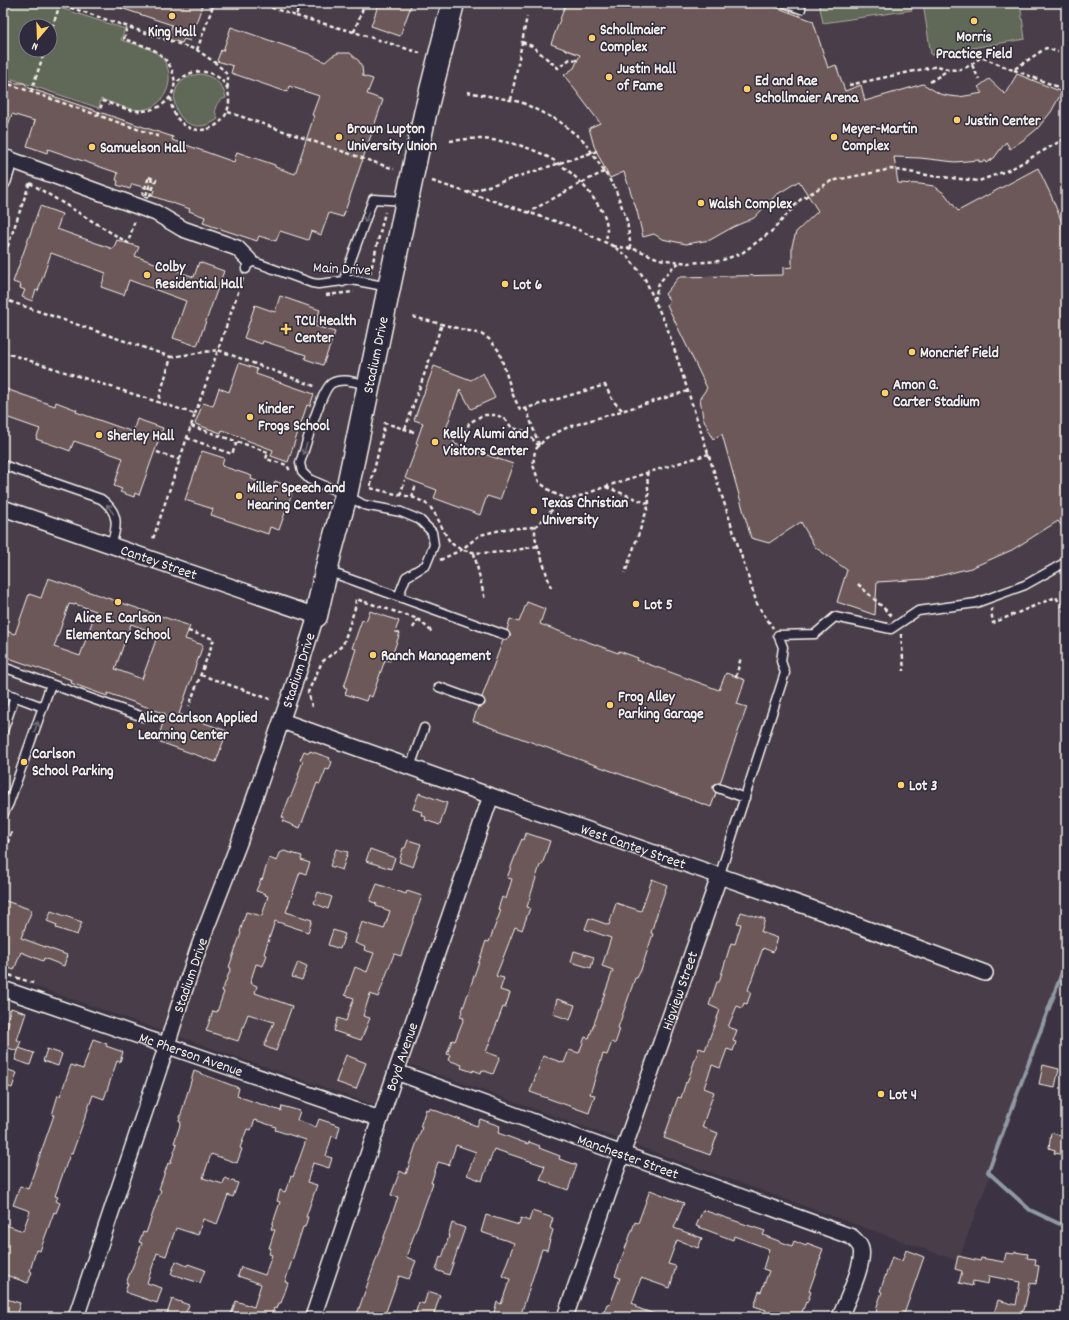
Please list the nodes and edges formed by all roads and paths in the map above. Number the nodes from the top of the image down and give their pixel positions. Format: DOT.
graph roads {
  1 [pos="214,3"];
  2 [pos="258,3"];
  3 [pos="300,3"];
  4 [pos="365,3"];
  5 [pos="453,3"];
  6 [pos="785,3"];
  7 [pos="58,4"];
  8 [pos="801,9"];
  9 [pos="296,16"];
  10 [pos="528,16"];
  11 [pos="54,18"];
  12 [pos="127,27"];
  13 [pos="354,32"];
  14 [pos="522,42"];
  15 [pos="197,50"];
  16 [pos="1058,52"];
  17 [pos="420,53"];
  18 [pos="42,58"];
  19 [pos="577,60"];
  20 [pos="972,65"];
  21 [pos="948,69"];
  22 [pos="1013,70"];
  23 [pos="979,79"];
  24 [pos="3,82"];
  25 [pos="930,82"];
  26 [pos="176,83"];
  27 [pos="849,85"];
  28 [pos="228,88"];
  29 [pos="1066,90"];
  30 [pos="31,92"];
  31 [pos="467,92"];
  32 [pos="170,97"];
  33 [pos="510,100"];
  34 [pos="228,112"];
  35 [pos="98,115"];
  36 [pos="160,137"];
  37 [pos="1066,138"];
  38 [pos="450,141"];
  39 [pos="596,151"];
  40 [pos="592,153"];
  41 [pos="7,158"];
  42 [pos="560,163"];
  43 [pos="394,169"];
  44 [pos="605,171"];
  45 [pos="152,179"];
  46 [pos="3,181"];
  47 [pos="432,181"];
  48 [pos="582,182"];
  49 [pos="467,193"];
  50 [pos="147,194"];
  51 [pos="407,201"];
  52 [pos="385,212"];
  53 [pos="528,213"];
  54 [pos="137,214"];
  55 [pos="606,243"];
  56 [pos="613,246"];
  57 [pos="631,249"];
  58 [pos="3,260"];
  59 [pos="680,262"];
  60 [pos="248,264"];
  61 [pos="343,282"];
  62 [pos="379,285"];
  63 [pos="3,299"];
  64 [pos="654,300"];
  65 [pos="413,317"];
  66 [pos="442,324"];
  67 [pos="218,350"];
  68 [pos="3,352"];
  69 [pos="171,357"];
  70 [pos="368,385"];
  71 [pos="319,388"];
  72 [pos="688,391"];
  73 [pos="158,402"];
  74 [pos="526,408"];
  75 [pos="623,411"];
  76 [pos="195,414"];
  77 [pos="191,426"];
  78 [pos="405,429"];
  79 [pos="414,432"];
  80 [pos="187,438"];
  81 [pos="464,440"];
  82 [pos="237,442"];
  83 [pos="539,446"];
  84 [pos="157,452"];
  85 [pos="709,454"];
  86 [pos="180,460"];
  87 [pos="3,465"];
  88 [pos="287,465"];
  89 [pos="647,472"];
  90 [pos="405,480"];
  91 [pos="416,484"];
  92 [pos="606,486"];
  93 [pos="346,495"];
  94 [pos="400,495"];
  95 [pos="564,498"];
  96 [pos="649,504"];
  97 [pos="3,508"];
  98 [pos="535,526"];
  99 [pos="153,539"];
  100 [pos="111,545"];
  101 [pos="538,546"];
  102 [pos="461,550"];
  103 [pos="474,553"];
  104 [pos="1066,562"];
  105 [pos="426,565"];
  106 [pos="326,570"];
  107 [pos="626,573"];
  108 [pos="551,588"];
  109 [pos="399,596"];
  110 [pos="485,600"];
  111 [pos="991,610"];
  112 [pos="1066,614"];
  113 [pos="316,616"];
  114 [pos="418,619"];
  115 [pos="412,628"];
  116 [pos="188,630"];
  117 [pos="432,632"];
  118 [pos="505,635"];
  119 [pos="778,635"];
  120 [pos="742,657"];
  121 [pos="3,666"];
  122 [pos="201,675"];
  123 [pos="736,677"];
  124 [pos="50,684"];
  125 [pos="439,687"];
  126 [pos="3,692"];
  127 [pos="15,696"];
  128 [pos="270,699"];
  129 [pos="480,702"];
  130 [pos="189,706"];
  131 [pos="43,707"];
  132 [pos="312,707"];
  133 [pos="143,716"];
  134 [pos="282,721"];
  135 [pos="424,728"];
  136 [pos="3,731"];
  137 [pos="410,767"];
  138 [pos="718,788"];
  139 [pos="491,796"];
  140 [pos="744,798"];
  141 [pos="6,802"];
  142 [pos="3,815"];
  143 [pos="12,830"];
  144 [pos="3,856"];
  145 [pos="719,877"];
  146 [pos="984,973"];
  147 [pos="3,989"];
  148 [pos="167,1046"];
  149 [pos="396,1072"];
  150 [pos="380,1119"];
  151 [pos="622,1155"];
  152 [pos="76,1317"];
  153 [pos="313,1317"];
  154 [pos="566,1317"];
  155 [pos="840,1317"];
  1 -- 15 [label="path"];
  2 -- 9 [label="path"];
  3 -- 9 [label="path"];
  4 -- 13 [label="path"];
  5 -- 51 [label="street, Stadium Drive"];
  6 -- 8 [label="lane"];
  7 -- 11 [label="path"];
  7 -- 12 [label="path"];
  9 -- 13 [label="path"];
  10 -- 14 [label="path"];
  12 -- 15 [label="path"];
  12 -- 26 [label="path"];
  13 -- 17 [label="path"];
  14 -- 19 [label="path"];
  14 -- 33 [label="path"];
  15 -- 28 [label="path"];
  16 -- 22 [label="path"];
  18 -- 30 [label="path"];
  20 -- 21 [label="path"];
  20 -- 22 [label="path"];
  20 -- 23 [label="path"];
  21 -- 25 [label="path"];
  21 -- 27 [label="path"];
  22 -- 29 [label="path"];
  24 -- 30 [label="path"];
  26 -- 28 [label="path"];
  26 -- 32 [label="path"];
  28 -- 34 [label="path"];
  30 -- 35 [label="path"];
  31 -- 33 [label="path"];
  32 -- 34 [label="path"];
  32 -- 35 [label="path"];
  33 -- 40 [label="path"];
  34 -- 43 [label="path"];
  35 -- 36 [label="path"];
  37 -- 59 [label="path"];
  38 -- 42 [label="path"];
  39 -- 40 [label="path"];
  40 -- 42 [label="path"];
  40 -- 44 [label="path"];
  41 -- 46 [label="street"];
  41 -- 60 [label="street"];
  42 -- 48 [label="path"];
  42 -- 49 [label="path"];
  44 -- 48 [label="path"];
  44 -- 57 [label="path"];
  45 -- 50 [label="path"];
  47 -- 49 [label="path"];
  48 -- 53 [label="path"];
  48 -- 55 [label="path"];
  49 -- 53 [label="path"];
  51 -- 61 [label="lane, one-way"];
  51 -- 62 [label="street, Stadium Drive"];
  52 -- 62 [label="path"];
  53 -- 55 [label="path"];
  54 -- 58 [label="path"];
  55 -- 56 [label="path"];
  56 -- 57 [label="path"];
  56 -- 64 [label="path"];
  57 -- 59 [label="path"];
  59 -- 64 [label="path"];
  60 -- 61 [label="lane, Main Drive"];
  60 -- 67 [label="path"];
  61 -- 62 [label="lane, Main Drive"];
  62 -- 70 [label="street, Stadium Drive"];
  63 -- 69 [label="path"];
  64 -- 72 [label="path"];
  65 -- 66 [label="path"];
  66 -- 74 [label="path"];
  66 -- 78 [label="path"];
  67 -- 69 [label="path"];
  67 -- 71 [label="path"];
  67 -- 76 [label="path"];
  68 -- 73 [label="path"];
  69 -- 73 [label="path"];
  70 -- 93 [label="street, Stadium Drive"];
  70 -- 93 [label="lane, one-way"];
  72 -- 75 [label="path"];
  72 -- 85 [label="path"];
  73 -- 76 [label="path"];
  74 -- 75 [label="path"];
  74 -- 83 [label="path"];
  75 -- 83 [label="path"];
  76 -- 77 [label="path"];
  77 -- 80 [label="path"];
  77 -- 82 [label="path"];
  78 -- 79 [label="path"];
  78 -- 94 [label="path"];
  80 -- 82 [label="path"];
  80 -- 86 [label="path"];
  81 -- 83 [label="path"];
  82 -- 88 [label="path"];
  83 -- 95 [label="path"];
  84 -- 86 [label="path"];
  85 -- 89 [label="path"];
  85 -- 119 [label="path"];
  86 -- 99 [label="path"];
  100 -- 87 [label="lane, one-way"];
  89 -- 92 [label="path"];
  89 -- 96 [label="path"];
  90 -- 94 [label="path"];
  91 -- 94 [label="path"];
  92 -- 95 [label="path"];
  92 -- 96 [label="path"];
  93 -- 105 [label="lane"];
  93 -- 106 [label="street, Stadium Drive"];
  95 -- 98 [label="path"];
  96 -- 107 [label="path"];
  97 -- 100 [label="street, Cantey Street"];
  98 -- 101 [label="path"];
  98 -- 102 [label="path"];
  100 -- 113 [label="street, Cantey Street"];
  101 -- 103 [label="path"];
  101 -- 108 [label="path"];
  102 -- 103 [label="path"];
  102 -- 105 [label="path"];
  103 -- 110 [label="path"];
  104 -- 119 [label="lane"];
  105 -- 109 [label="lane"];
  106 -- 109 [label="lane"];
  106 -- 113 [label="street, Stadium Drive"];
  109 -- 118 [label="lane"];
  111 -- 112 [label="path"];
  113 -- 134 [label="street, Stadium Drive"];
  114 -- 115 [label="path"];
  114 -- 117 [label="path"];
  114 -- 132 [label="path"];
  116 -- 122 [label="path"];
  119 -- 140 [label="lane, Higview Street"];
  120 -- 123 [label="path"];
  121 -- 124 [label="lane"];
  122 -- 128 [label="path"];
  122 -- 130 [label="path"];
  124 -- 131 [label="lane"];
  124 -- 133 [label="lane"];
  125 -- 129 [label="lane"];
  126 -- 127 [label="lane"];
  127 -- 131 [label="lane"];
  127 -- 136 [label="lane"];
  141 -- 131 [label="lane, one-way"];
  134 -- 137 [label="street, West Cantey Street"];
  134 -- 148 [label="street, Stadium Drive"];
  135 -- 137 [label="lane"];
  137 -- 139 [label="street, West Cantey Street"];
  138 -- 140 [label="lane"];
  139 -- 145 [label="street, West Cantey Street"];
  139 -- 149 [label="street, Boyd Avenue"];
  140 -- 145 [label="lane, Higview Street"];
  141 -- 142 [label="lane"];
  143 -- 144 [label="path"];
  145 -- 146 [label="street, West Cantey Street"];
  145 -- 151 [label="street, Higview Street"];
  147 -- 148 [label="street, Mc Pherson Avenue"];
  148 -- 150 [label="street, Mc Pherson Avenue"];
  148 -- 152 [label="street, Stadium Drive"];
  149 -- 150 [label="street, Boyd Avenue"];
  149 -- 151 [label="street, Manchester Street"];
  150 -- 153 [label="street, Boyd Avenue"];
  151 -- 154 [label="street, Higview Street"];
  151 -- 155 [label="street, Manchester Street"];
}
